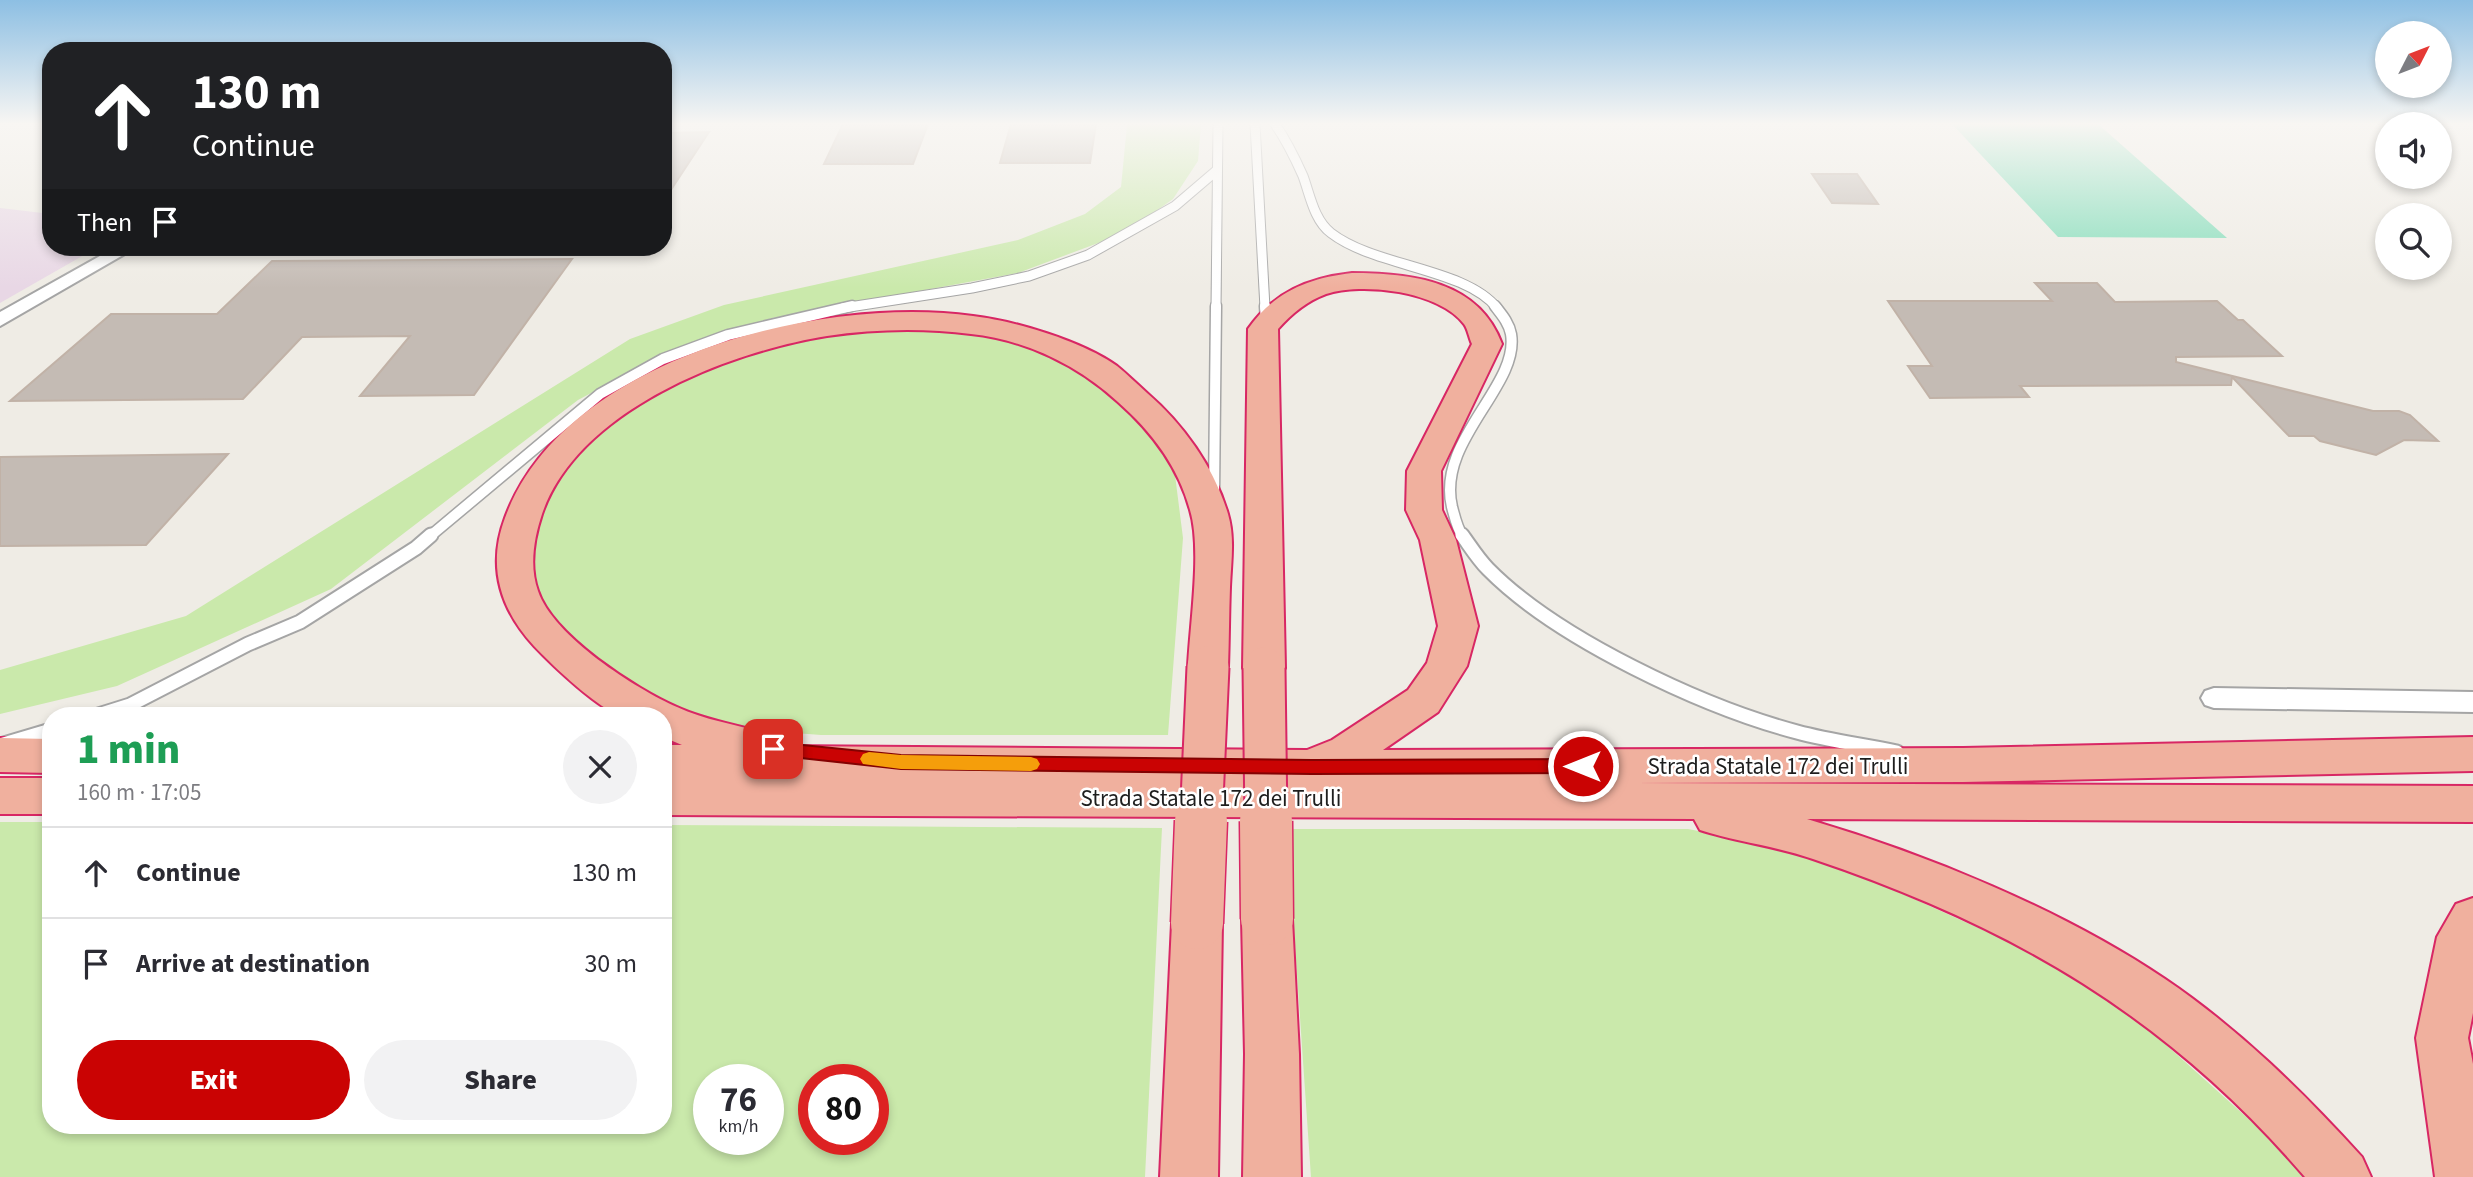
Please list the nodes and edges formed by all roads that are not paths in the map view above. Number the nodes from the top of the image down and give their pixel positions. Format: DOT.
graph roads {
  1 [pos="1207,179"];
  2 [pos="1216,179"];
  3 [pos="1258,179"];
  4 [pos="1302,179"];
  5 [pos="112,256"];
  6 [pos="0,320"];
  7 [pos="1266,324"];
  8 [pos="1214,530"];
  9 [pos="2214,698"];
  10 [pos="2473,702"];
  11 [pos="124,707"];
  12 [pos="637,707"];
  13 [pos="672,723"];
  14 [pos="42,733"];
  15 [pos="0,745"];
  16 [pos="2473,754"];
  17 [pos="0,755"];
  18 [pos="42,756"];
  19 [pos="672,762"];
  20 [pos="901,762"];
  21 [pos="1962,765"];
  22 [pos="1312,767"];
  23 [pos="0,796"];
  24 [pos="42,796"];
  25 [pos="672,797"];
  26 [pos="1582,799"];
  27 [pos="2473,804"];
  28 [pos="2473,919"];
  29 [pos="1272,1054"];
  30 [pos="1189,1177"];
  31 [pos="1272,1177"];
  32 [pos="1288,1177"];
  33 [pos="2342,1177"];
  34 [pos="2464,1177"];
  1 -- 11 [label="lane"];
  2 -- 8 [label="lane"];
  3 -- 7 [label="lane"];
  4 -- 21 [label="lane"];
  5 -- 6 [label="street"];
  7 -- 22 [label="highway"];
  7 -- 29 [label="highway, bridge"];
  8 -- 12 [label="highway"];
  8 -- 30 [label="highway, bridge"];
  9 -- 10 [label="street"];
  13 -- 20 [label="highway"];
  14 -- 15 [label="lane"];
  16 -- 21 [label="highway, Strada Statale 172 dei Trulli"];
  17 -- 18 [label="highway"];
  19 -- 20 [label="highway, Strada Statale 172 dei Trulli"];
  20 -- 22 [label="highway, Strada Statale 172 dei Trulli"];
  21 -- 22 [label="highway, Strada Statale 172 dei Trulli"];
  23 -- 24 [label="highway"];
  25 -- 26 [label="highway, Strada Statale 172 dei Trulli"];
  26 -- 27 [label="highway, Strada Statale 172 dei Trulli"];
  26 -- 33 [label="highway"];
  28 -- 34 [label="highway"];
  29 -- 31 [label="highway"];
  29 -- 32 [label="highway"];
}
